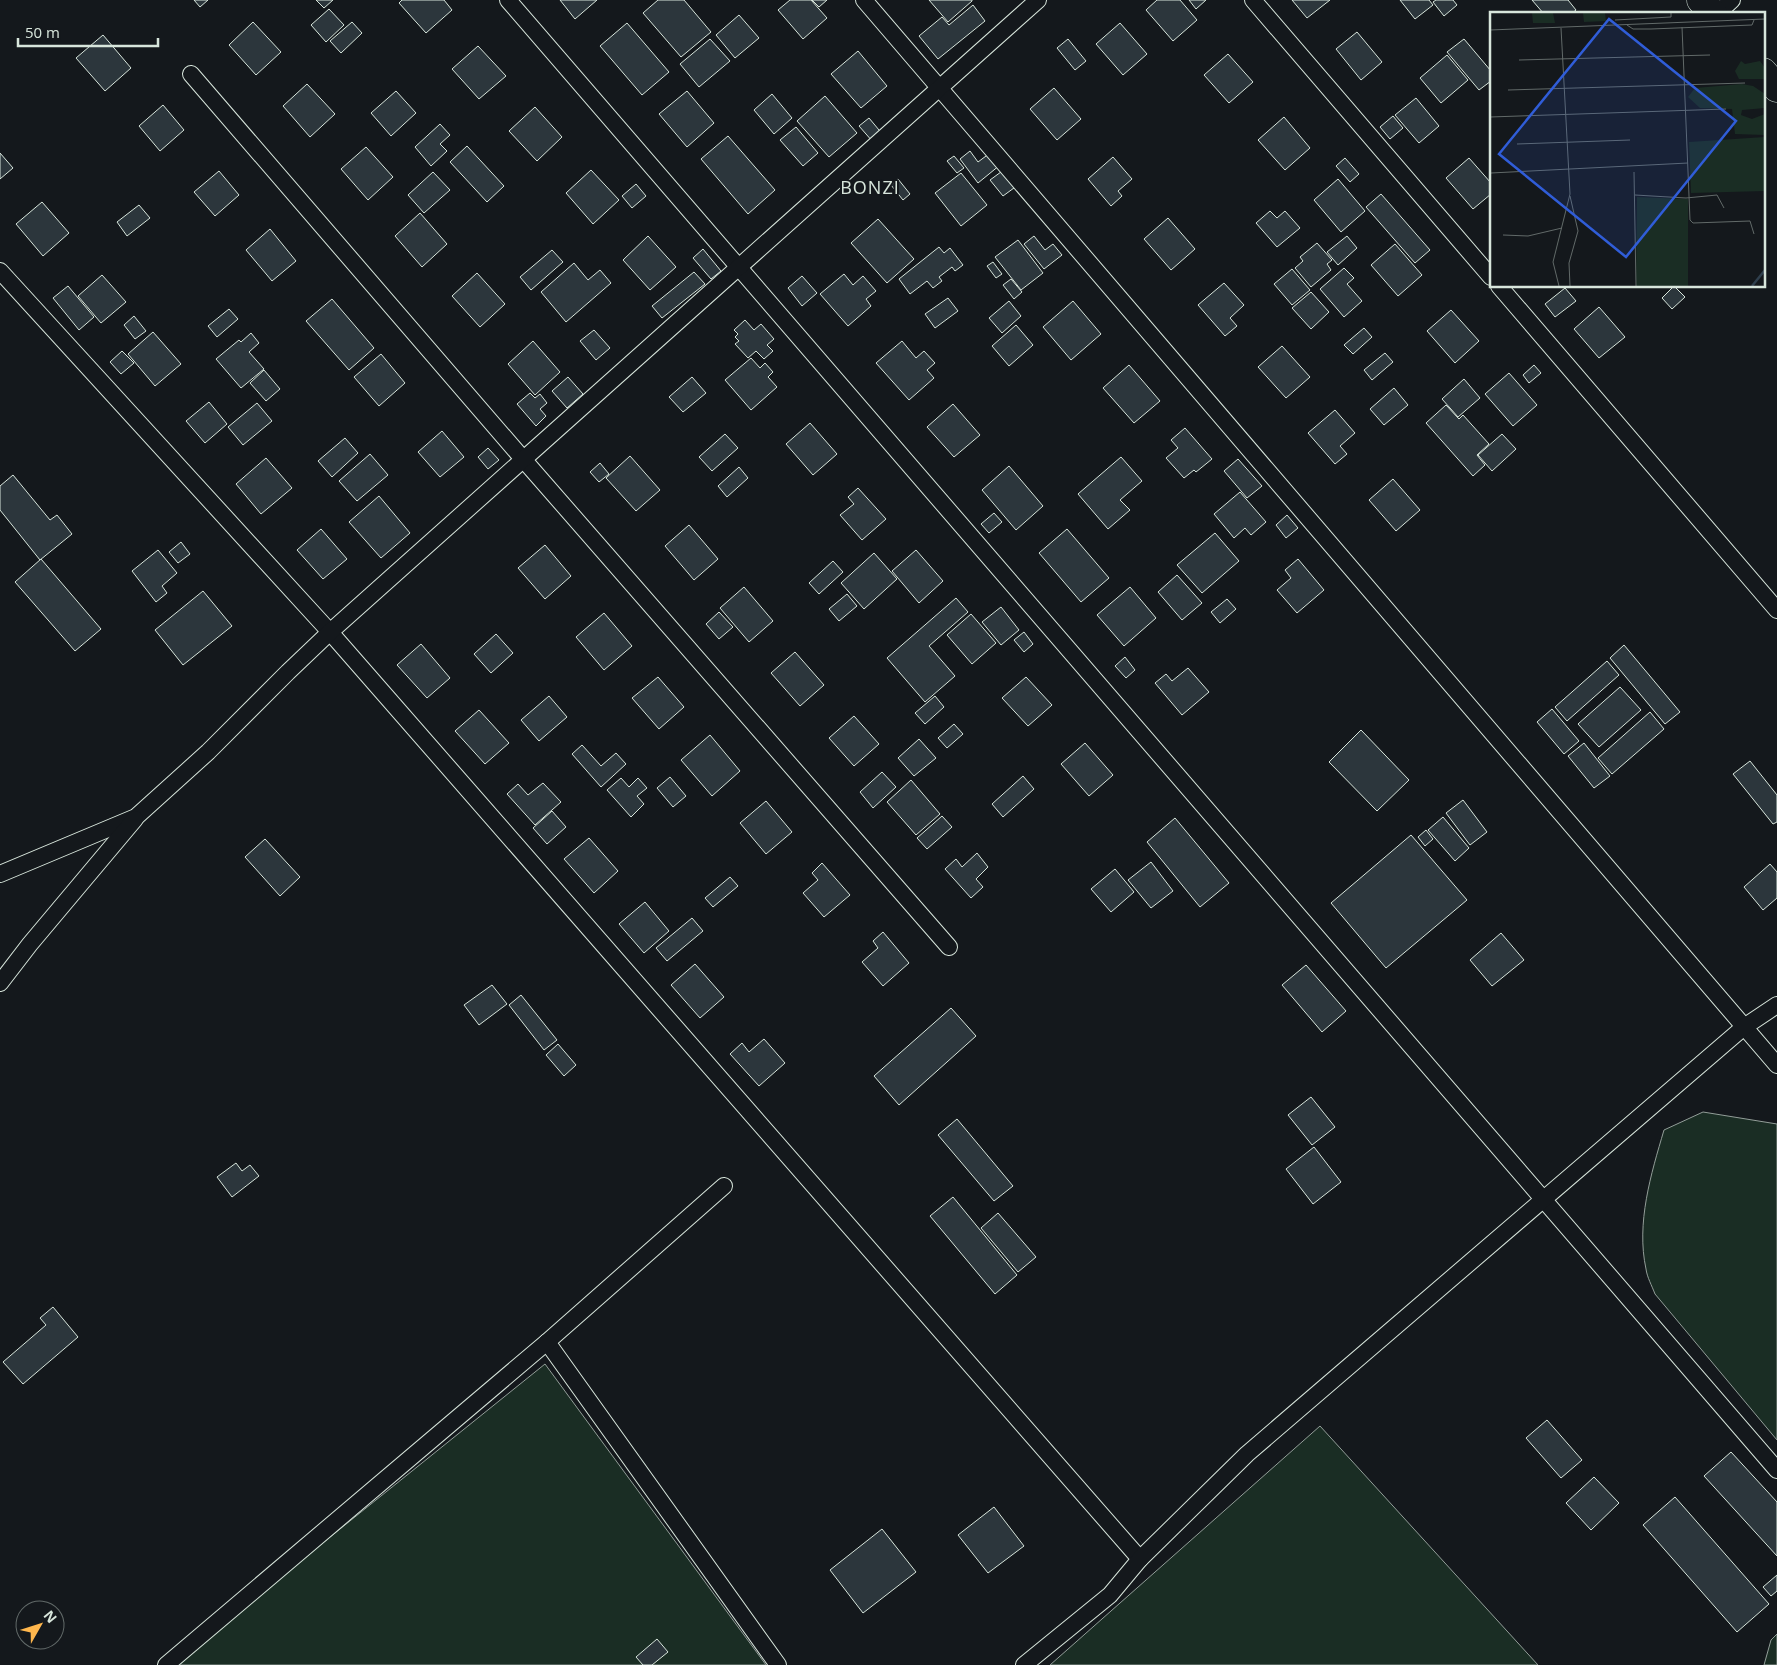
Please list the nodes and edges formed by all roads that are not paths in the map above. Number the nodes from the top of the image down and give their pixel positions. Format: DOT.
graph roads {
  1 [pos="508,0"];
  2 [pos="864,0"];
  3 [pos="1038,0"];
  4 [pos="1253,0"];
  5 [pos="1701,0"];
  6 [pos="1732,0"];
  7 [pos="1711,12"];
  8 [pos="1719,12"];
  9 [pos="191,74"];
  10 [pos="940,88"];
  11 [pos="739,267"];
  12 [pos="0,271"];
  13 [pos="1490,276"];
  14 [pos="1501,288"];
  15 [pos="523,460"];
  16 [pos="1777,610"];
  17 [pos="330,632"];
  18 [pos="136,817"];
  19 [pos="0,874"];
  20 [pos="949,946"];
  21 [pos="0,983"];
  22 [pos="1777,1005"];
  23 [pos="1744,1027"];
  24 [pos="1777,1065"];
  25 [pos="724,1186"];
  26 [pos="1543,1199"];
  27 [pos="547,1342"];
  28 [pos="1777,1470"];
  29 [pos="1140,1559"];
  30 [pos="166,1665"];
  31 [pos="778,1665"];
  32 [pos="1024,1665"];
  1 -- 11 [label="street"];
  2 -- 10 [label="street"];
  3 -- 10 [label="street"];
  4 -- 13 [label="street"];
  5 -- 7 [label="highway"];
  6 -- 8 [label="street"];
  9 -- 15 [label="street"];
  10 -- 11 [label="street"];
  10 -- 23 [label="street"];
  11 -- 15 [label="street"];
  11 -- 26 [label="street"];
  12 -- 17 [label="street"];
  14 -- 16 [label="street"];
  15 -- 17 [label="street"];
  15 -- 20 [label="street"];
  17 -- 18 [label="street"];
  17 -- 29 [label="street"];
  18 -- 19 [label="street"];
  18 -- 21 [label="street"];
  22 -- 23 [label="street"];
  23 -- 24 [label="street"];
  23 -- 26 [label="street"];
  25 -- 27 [label="street"];
  26 -- 28 [label="street"];
  26 -- 29 [label="street"];
  27 -- 30 [label="street"];
  27 -- 31 [label="street"];
  29 -- 32 [label="street"];
}
